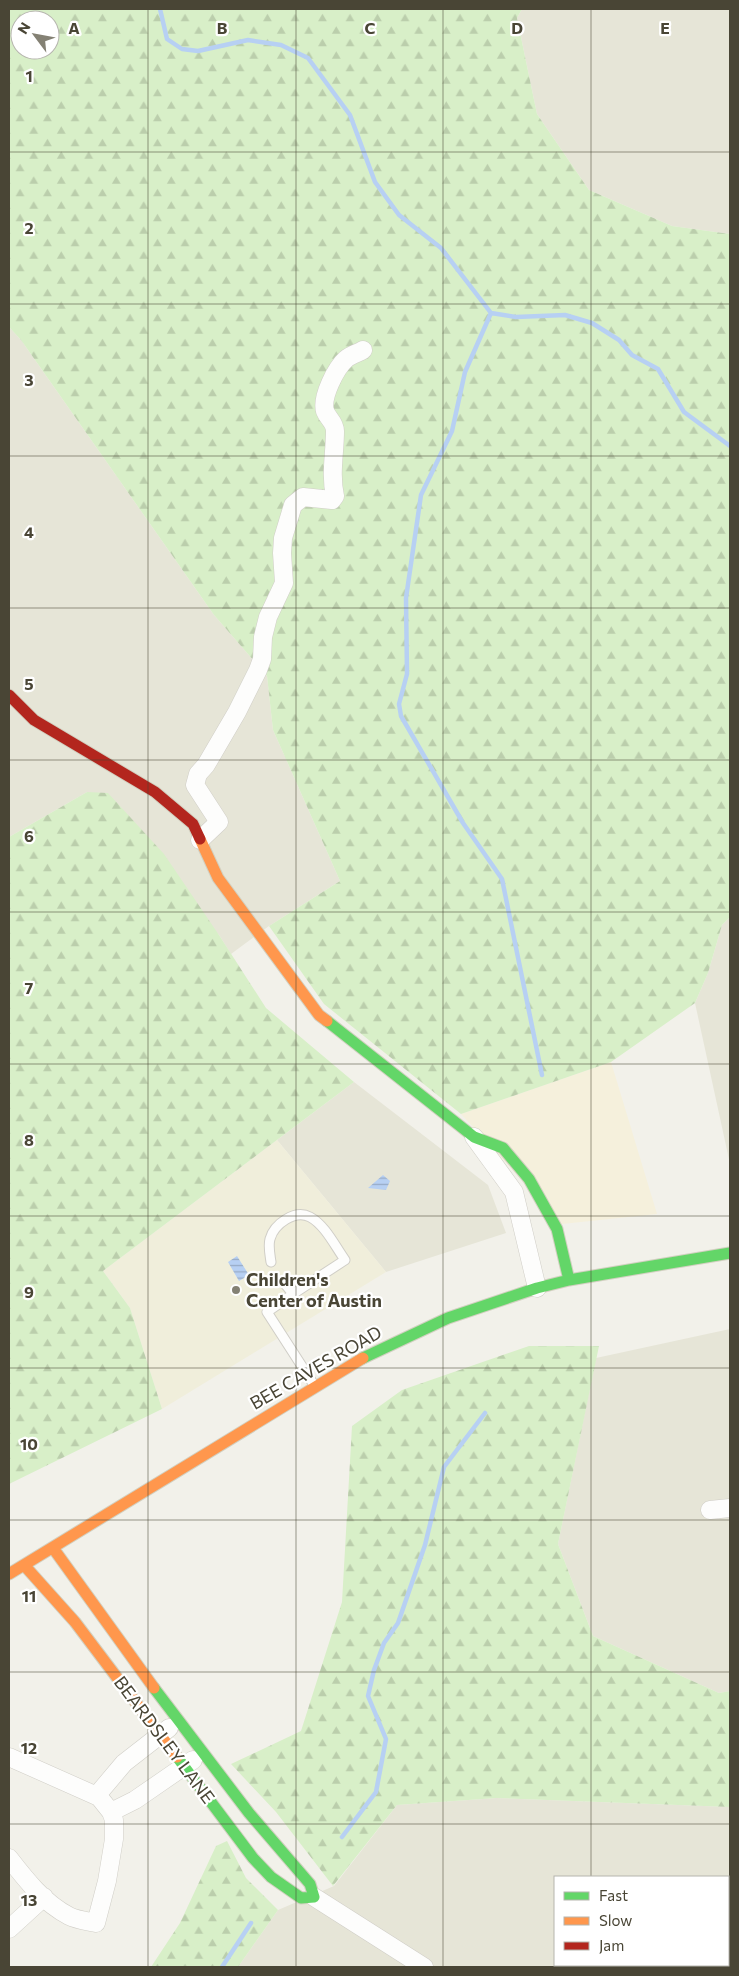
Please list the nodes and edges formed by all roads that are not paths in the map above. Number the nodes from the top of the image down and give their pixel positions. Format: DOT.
graph roads {
  1 [pos="363,350"];
  2 [pos="9,696"];
  3 [pos="200,840"];
  4 [pos="474,1137"];
  5 [pos="730,1253"];
  6 [pos="271,1262"];
  7 [pos="569,1280"];
  8 [pos="285,1284"];
  9 [pos="537,1288"];
  10 [pos="293,1294"];
  11 [pos="315,1387"];
  12 [pos="730,1508"];
  13 [pos="710,1510"];
  14 [pos="53,1548"];
  15 [pos="24,1565"];
  16 [pos="9,1574"];
  17 [pos="180,1721"];
  18 [pos="160,1734"];
  19 [pos="204,1752"];
  20 [pos="9,1757"];
  21 [pos="185,1766"];
  22 [pos="97,1795"];
  23 [pos="111,1812"];
  24 [pos="9,1858"];
  25 [pos="44,1897"];
  26 [pos="314,1897"];
  27 [pos="9,1929"];
  28 [pos="424,1967"];
  1 -- 3 [label="street"];
  2 -- 3 [label="street"];
  3 -- 4 [label="street"];
  4 -- 7 [label="street"];
  4 -- 9 [label="street"];
  5 -- 7 [label="street, BEE CAVES ROAD"];
  6 -- 10 [label="lane"];
  7 -- 9 [label="street, BEE CAVES ROAD"];
  8 -- 10 [label="lane"];
  9 -- 11 [label="street, BEE CAVES ROAD"];
  10 -- 11 [label="lane"];
  11 -- 14 [label="street, BEE CAVES ROAD"];
  12 -- 13 [label="street"];
  14 -- 15 [label="street, BEE CAVES ROAD"];
  14 -- 17 [label="street, BEARDSLEY LANE"];
  15 -- 16 [label="street, BEE CAVES ROAD"];
  15 -- 18 [label="street, BEARDSLEY LANE"];
  17 -- 18 [label="street"];
  17 -- 19 [label="street, BEARDSLEY LANE"];
  18 -- 21 [label="street, BEARDSLEY LANE"];
  18 -- 22 [label="street"];
  19 -- 21 [label="street"];
  19 -- 26 [label="street, BEARDSLEY LANE"];
  20 -- 22 [label="street"];
  21 -- 23 [label="street"];
  21 -- 26 [label="street, BEARDSLEY LANE"];
  22 -- 23 [label="street"];
  23 -- 25 [label="street"];
  24 -- 25 [label="street"];
  25 -- 27 [label="street"];
  26 -- 28 [label="street, BEARDSLEY LANE"];
}
